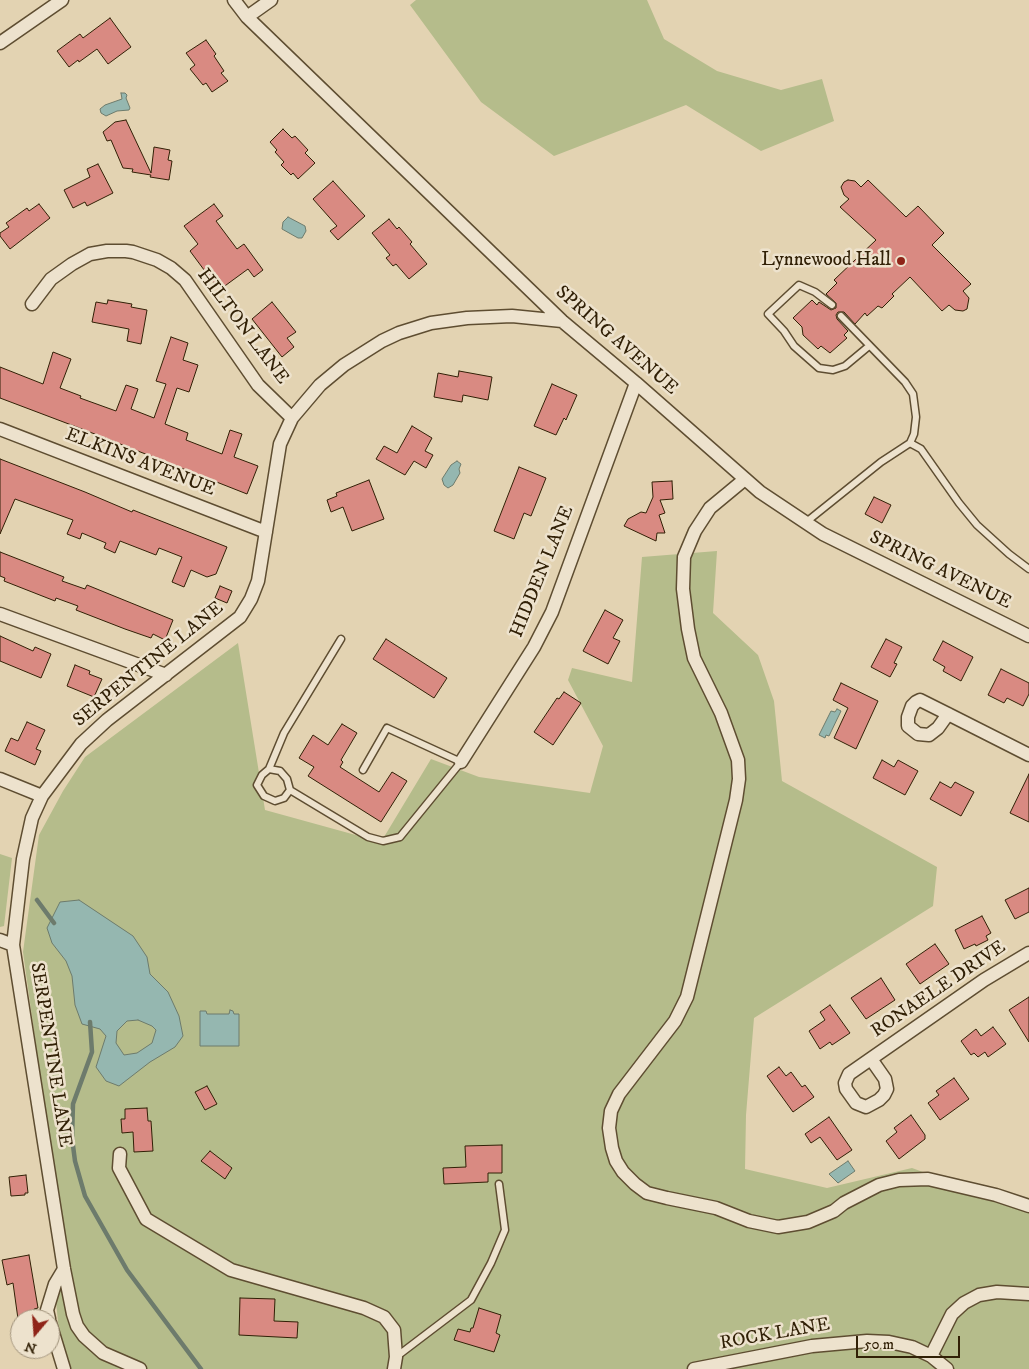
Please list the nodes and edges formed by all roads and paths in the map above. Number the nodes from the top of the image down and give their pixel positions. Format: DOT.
graph roads {
  1 [pos="62,0"];
  2 [pos="234,0"];
  3 [pos="270,0"];
  4 [pos="248,17"];
  5 [pos="0,43"];
  6 [pos="32,304"];
  7 [pos="832,305"];
  8 [pos="841,316"];
  9 [pos="562,321"];
  10 [pos="869,346"];
  11 [pos="636,383"];
  12 [pos="292,418"];
  13 [pos="0,429"];
  14 [pos="910,443"];
  15 [pos="745,479"];
  16 [pos="805,523"];
  17 [pos="266,532"];
  18 [pos="1029,569"];
  19 [pos="0,614"];
  20 [pos="1029,636"];
  21 [pos="341,639"];
  22 [pos="166,675"];
  23 [pos="948,714"];
  24 [pos="1029,755"];
  25 [pos="460,762"];
  26 [pos="269,768"];
  27 [pos="362,770"];
  28 [pos="0,779"];
  29 [pos="290,790"];
  30 [pos="42,796"];
  31 [pos="0,940"];
  32 [pos="13,945"];
  33 [pos="1029,953"];
  34 [pos="870,1059"];
  35 [pos="120,1154"];
  36 [pos="499,1184"];
  37 [pos="1029,1206"];
  38 [pos="64,1269"];
  39 [pos="1029,1294"];
  40 [pos="48,1309"];
  41 [pos="60,1356"];
  42 [pos="930,1356"];
  43 [pos="395,1363"];
  44 [pos="64,1369"];
  45 [pos="140,1369"];
  46 [pos="694,1369"];
  47 [pos="947,1369"];
  1 -- 5 [label="street"];
  2 -- 4 [label="street, SPRING AVENUE"];
  3 -- 4 [label="street"];
  4 -- 9 [label="street, SPRING AVENUE"];
  6 -- 12 [label="street, HILTON LANE"];
  7 -- 10 [label="lane"];
  8 -- 10 [label="lane"];
  9 -- 11 [label="street, SPRING AVENUE"];
  9 -- 12 [label="street, SERPENTINE LANE"];
  10 -- 14 [label="lane"];
  11 -- 15 [label="street, SPRING AVENUE"];
  11 -- 25 [label="street, HIDDEN LANE"];
  12 -- 17 [label="street, SERPENTINE LANE"];
  13 -- 17 [label="street, ELKINS AVENUE"];
  14 -- 16 [label="lane"];
  14 -- 18 [label="lane"];
  15 -- 16 [label="street, SPRING AVENUE"];
  15 -- 37 [label="street"];
  16 -- 20 [label="street, SPRING AVENUE"];
  17 -- 22 [label="street, SERPENTINE LANE"];
  19 -- 22 [label="street"];
  21 -- 26 [label="lane"];
  22 -- 30 [label="street, SERPENTINE LANE"];
  23 -- 24 [label="street"];
  25 -- 27 [label="lane"];
  25 -- 29 [label="lane"];
  26 -- 29 [label="lane"];
  26 -- 29 [label="lane"];
  28 -- 30 [label="street"];
  30 -- 32 [label="street, SERPENTINE LANE"];
  31 -- 32 [label="street"];
  32 -- 38 [label="street, SERPENTINE LANE"];
  33 -- 34 [label="street, RONAELE DRIVE"];
  35 -- 43 [label="street"];
  36 -- 43 [label="lane"];
  38 -- 40 [label="street"];
  38 -- 45 [label="street"];
  39 -- 42 [label="street"];
  41 -- 44 [label="street"];
  42 -- 46 [label="street, ROCK LANE"];
  42 -- 47 [label="street, ROCK LANE"];
}
